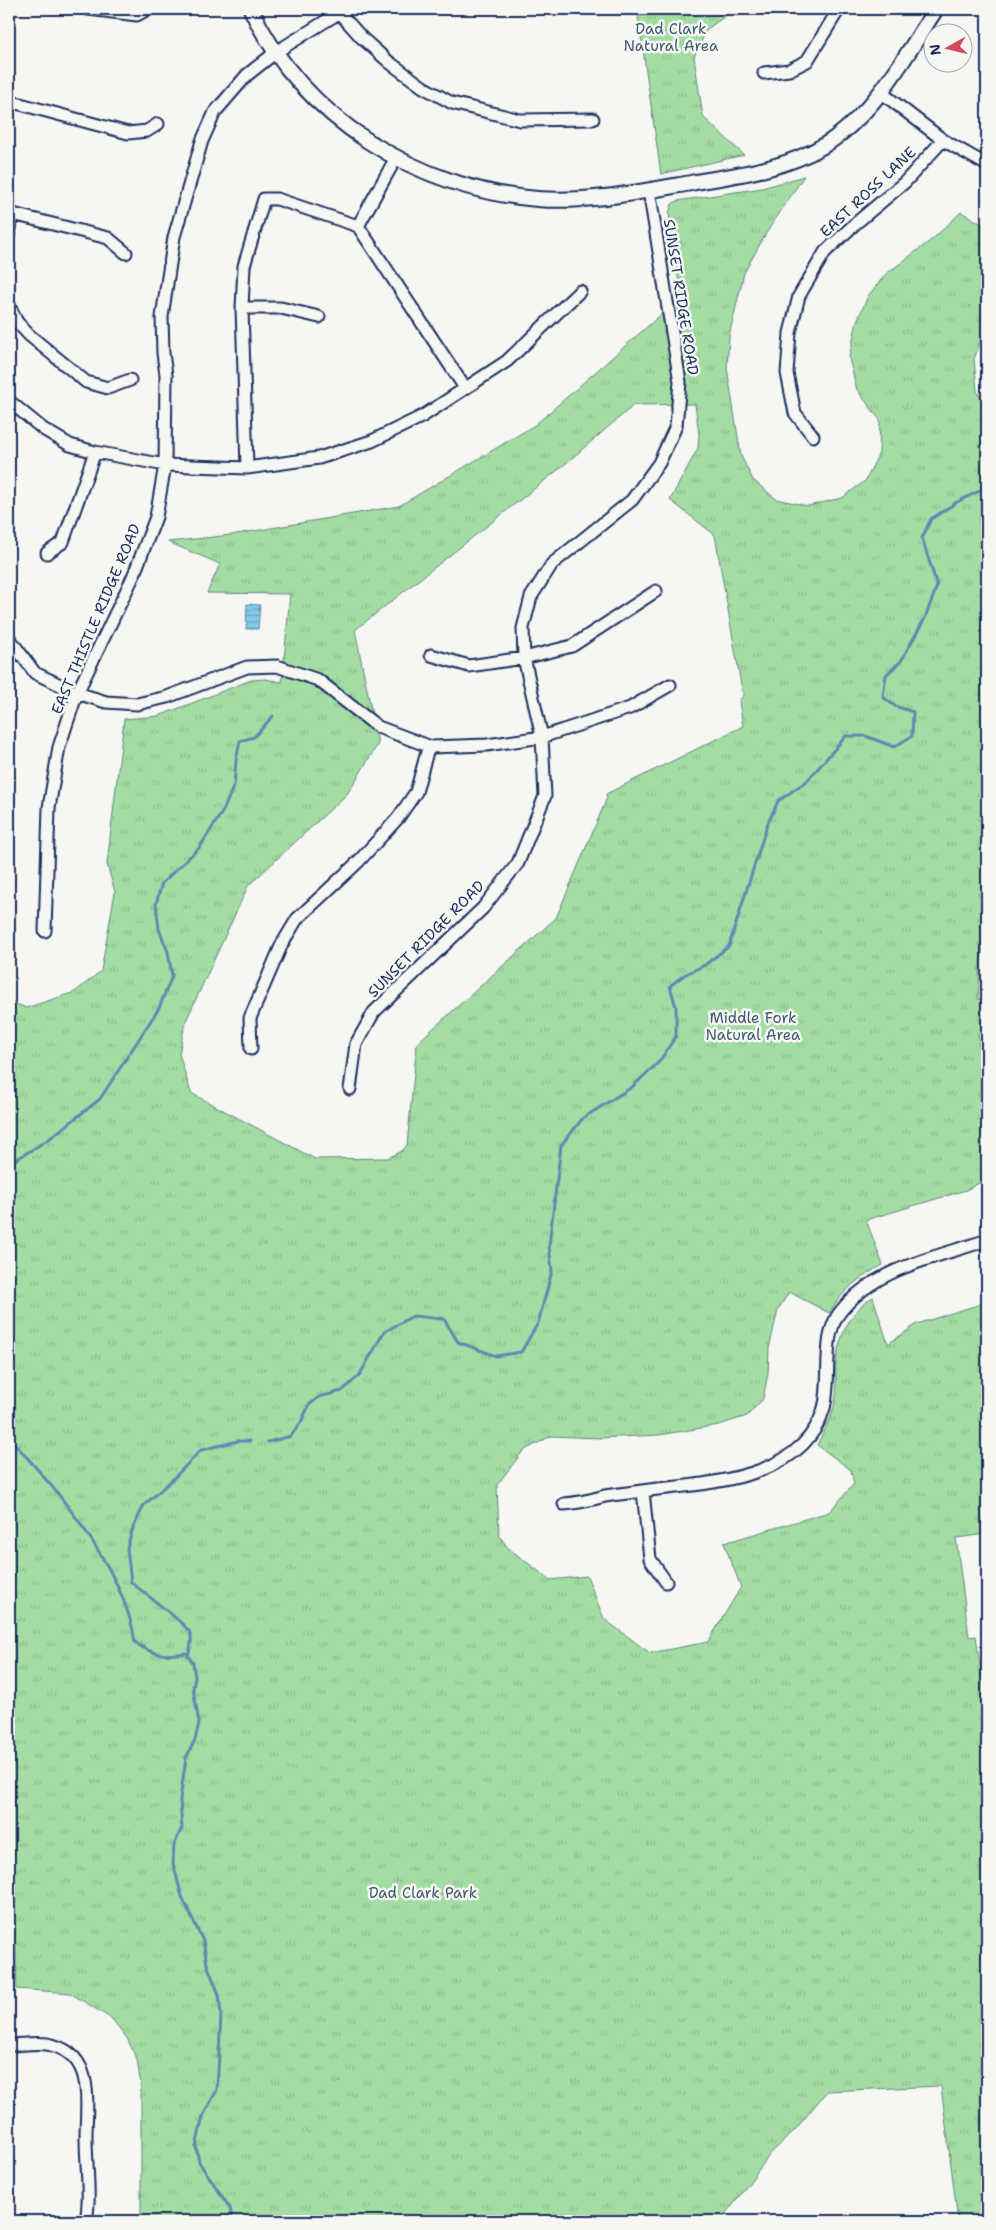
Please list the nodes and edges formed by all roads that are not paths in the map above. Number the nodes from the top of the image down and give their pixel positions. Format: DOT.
graph roads {
  1 [pos="88,9"];
  2 [pos="148,9"];
  3 [pos="251,9"];
  4 [pos="839,9"];
  5 [pos="936,9"];
  6 [pos="340,10"];
  7 [pos="276,52"];
  8 [pos="764,74"];
  9 [pos="882,93"];
  10 [pos="9,101"];
  11 [pos="593,119"];
  12 [pos="158,124"];
  13 [pos="944,140"];
  14 [pos="396,158"];
  15 [pos="987,165"];
  16 [pos="649,190"];
  17 [pos="11,214"];
  18 [pos="358,226"];
  19 [pos="9,234"];
  20 [pos="126,253"];
  21 [pos="580,291"];
  22 [pos="9,305"];
  23 [pos="242,308"];
  24 [pos="319,317"];
  25 [pos="130,380"];
  26 [pos="465,388"];
  27 [pos="11,407"];
  28 [pos="814,436"];
  29 [pos="95,452"];
  30 [pos="165,465"];
  31 [pos="247,468"];
  32 [pos="47,553"];
  33 [pos="656,591"];
  34 [pos="9,638"];
  35 [pos="431,655"];
  36 [pos="524,658"];
  37 [pos="670,685"];
  38 [pos="77,693"];
  39 [pos="542,737"];
  40 [pos="431,747"];
  41 [pos="45,931"];
  42 [pos="251,1049"];
  43 [pos="350,1089"];
  44 [pos="987,1240"];
  45 [pos="643,1491"];
  46 [pos="564,1504"];
  47 [pos="666,1582"];
  48 [pos="9,2045"];
  49 [pos="86,2221"];
  1 -- 2 [label="street"];
  3 -- 7 [label="street"];
  4 -- 8 [label="street"];
  5 -- 9 [label="street"];
  6 -- 7 [label="street, EAST THISTLE RIDGE ROAD"];
  6 -- 11 [label="street"];
  7 -- 14 [label="street"];
  7 -- 30 [label="street, EAST THISTLE RIDGE ROAD"];
  9 -- 13 [label="street"];
  9 -- 16 [label="street"];
  10 -- 12 [label="street"];
  13 -- 15 [label="street"];
  13 -- 28 [label="street, EAST ROSS LANE"];
  14 -- 16 [label="street"];
  14 -- 18 [label="street"];
  16 -- 36 [label="street, SUNSET RIDGE ROAD"];
  17 -- 19 [label="street"];
  17 -- 20 [label="street"];
  18 -- 23 [label="street"];
  18 -- 26 [label="street"];
  21 -- 26 [label="street"];
  22 -- 25 [label="street"];
  23 -- 24 [label="street"];
  23 -- 31 [label="street"];
  26 -- 31 [label="street"];
  27 -- 29 [label="street"];
  29 -- 30 [label="street"];
  29 -- 32 [label="street"];
  30 -- 31 [label="street"];
  30 -- 38 [label="street, EAST THISTLE RIDGE ROAD"];
  33 -- 36 [label="street"];
  34 -- 38 [label="street"];
  35 -- 36 [label="street"];
  36 -- 39 [label="street, SUNSET RIDGE ROAD"];
  37 -- 39 [label="street"];
  38 -- 40 [label="street"];
  38 -- 41 [label="street, EAST THISTLE RIDGE ROAD"];
  39 -- 40 [label="street"];
  39 -- 43 [label="street, SUNSET RIDGE ROAD"];
  40 -- 42 [label="street"];
  44 -- 45 [label="street"];
  45 -- 46 [label="street"];
  45 -- 47 [label="street"];
  48 -- 49 [label="street"];
}
